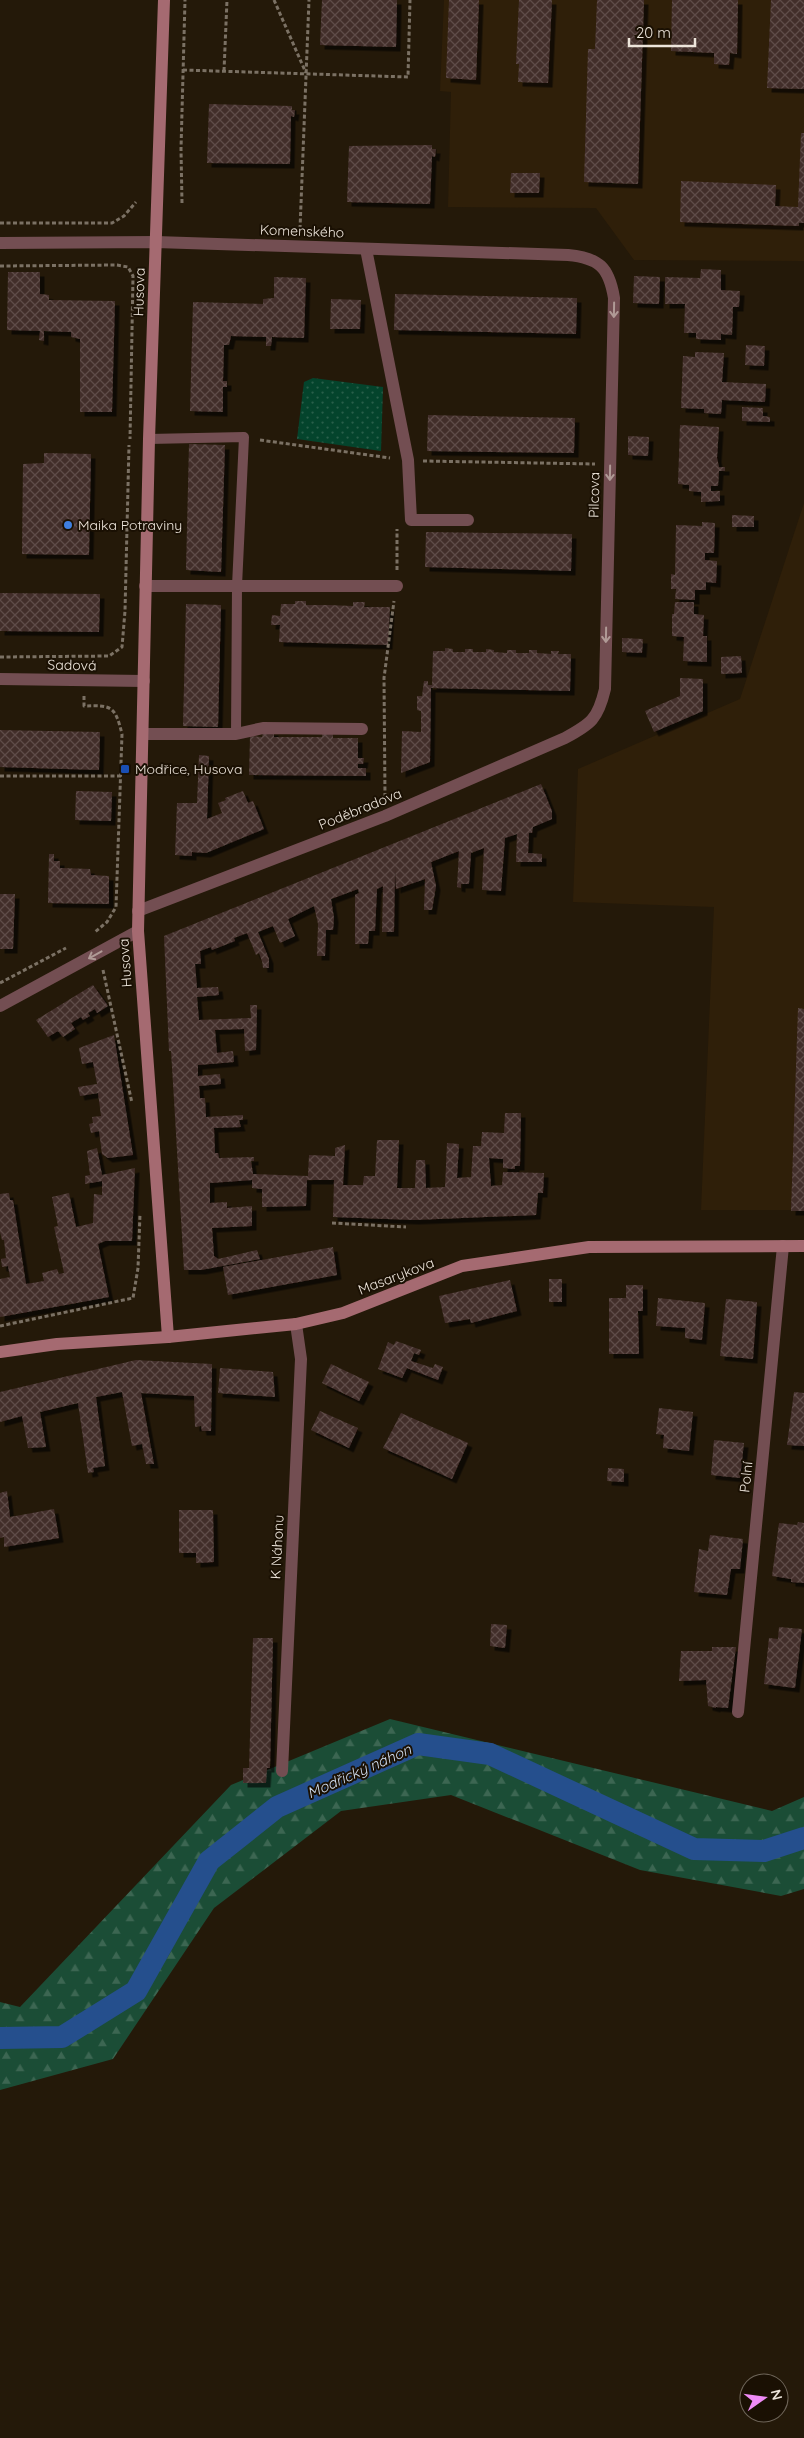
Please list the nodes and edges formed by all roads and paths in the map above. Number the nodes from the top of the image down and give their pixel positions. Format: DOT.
graph roads {
  1 [pos="164,0"];
  2 [pos="185,0"];
  3 [pos="226,0"];
  4 [pos="274,0"];
  5 [pos="309,0"];
  6 [pos="410,0"];
  7 [pos="183,70"];
  8 [pos="224,71"];
  9 [pos="306,74"];
  10 [pos="136,202"];
  11 [pos="182,203"];
  12 [pos="0,223"];
  13 [pos="156,242"];
  14 [pos="0,243"];
  15 [pos="300,246"];
  16 [pos="366,249"];
  17 [pos="601,265"];
  18 [pos="1,266"];
  19 [pos="0,270"];
  20 [pos="149,439"];
  21 [pos="410,520"];
  22 [pos="468,520"];
  23 [pos="145,586"];
  24 [pos="237,586"];
  25 [pos="397,586"];
  26 [pos="76,656"];
  27 [pos="0,657"];
  28 [pos="0,679"];
  29 [pos="84,680"];
  30 [pos="144,681"];
  31 [pos="589,725"];
  32 [pos="362,730"];
  33 [pos="143,734"];
  34 [pos="236,734"];
  35 [pos="0,776"];
  36 [pos="121,776"];
  37 [pos="385,816"];
  38 [pos="138,911"];
  39 [pos="138,931"];
  40 [pos="96,932"];
  41 [pos="87,937"];
  42 [pos="70,946"];
  43 [pos="99,952"];
  44 [pos="0,983"];
  45 [pos="0,1006"];
  46 [pos="132,1107"];
  47 [pos="140,1205"];
  48 [pos="332,1223"];
  49 [pos="406,1227"];
  50 [pos="783,1246"];
  51 [pos="804,1246"];
  52 [pos="296,1324"];
  53 [pos="0,1326"];
  54 [pos="168,1337"];
  55 [pos="0,1352"];
  56 [pos="738,1712"];
  57 [pos="282,1771"];
  1 -- 13 [label="street, Husova"];
  2 -- 7 [label="path"];
  3 -- 8 [label="path"];
  4 -- 9 [label="path"];
  5 -- 9 [label="path"];
  6 -- 9 [label="path"];
  7 -- 8 [label="path"];
  7 -- 11 [label="path"];
  8 -- 9 [label="path"];
  9 -- 15 [label="path"];
  10 -- 12 [label="path"];
  13 -- 14 [label="street, Komenského"];
  13 -- 15 [label="street, Komenského"];
  13 -- 20 [label="street, Husova"];
  15 -- 16 [label="street, Komenského"];
  16 -- 17 [label="street, Komenského"];
  16 -- 21 [label="street"];
  17 -- 31 [label="street, Pilcova, one-way"];
  18 -- 19 [label="path"];
  18 -- 26 [label="path"];
  20 -- 23 [label="street, Husova"];
  20 -- 24 [label="lane"];
  21 -- 22 [label="street"];
  21 -- 25 [label="path"];
  23 -- 24 [label="street"];
  23 -- 30 [label="street, Husova"];
  24 -- 25 [label="street"];
  24 -- 34 [label="lane"];
  25 -- 37 [label="path"];
  26 -- 27 [label="path"];
  26 -- 29 [label="path"];
  28 -- 29 [label="street, Sadová"];
  29 -- 30 [label="street, Sadová"];
  29 -- 36 [label="path"];
  30 -- 33 [label="street, Husova"];
  31 -- 37 [label="street, Poděbradova"];
  32 -- 34 [label="street"];
  33 -- 34 [label="street"];
  33 -- 38 [label="street, Husova"];
  35 -- 36 [label="path"];
  36 -- 40 [label="path"];
  37 -- 38 [label="street, Poděbradova"];
  38 -- 39 [label="street, Husova"];
  39 -- 43 [label="street"];
  39 -- 54 [label="street, Husova"];
  40 -- 41 [label="path"];
  40 -- 43 [label="path"];
  42 -- 44 [label="path"];
  43 -- 45 [label="street, one-way"];
  43 -- 46 [label="path"];
  47 -- 53 [label="path"];
  48 -- 49 [label="path"];
  50 -- 51 [label="street, Masarykova"];
  50 -- 52 [label="street, Masarykova"];
  50 -- 56 [label="street, Polní"];
  52 -- 54 [label="street, Masarykova"];
  52 -- 57 [label="street, K Náhonu"];
  54 -- 55 [label="street, Masarykova"];
}
